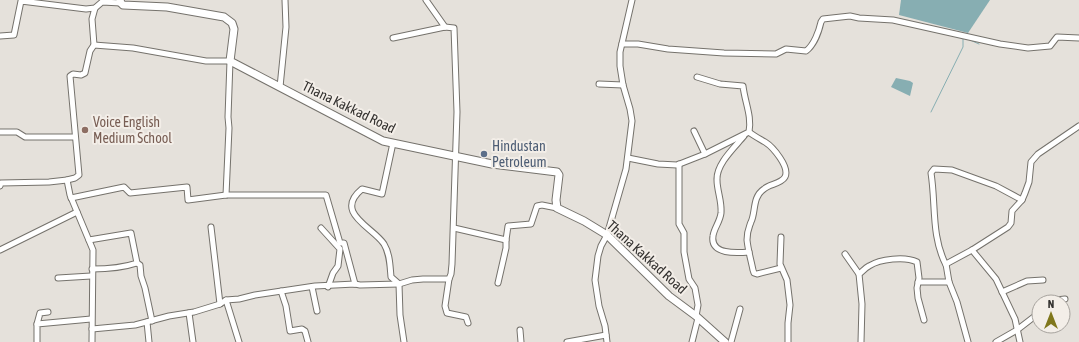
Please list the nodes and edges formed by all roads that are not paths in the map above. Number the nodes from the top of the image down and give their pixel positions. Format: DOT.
graph roads {
  1 [pos="21,0"];
  2 [pos="286,0"];
  3 [pos="426,0"];
  4 [pos="632,0"];
  5 [pos="120,2"];
  6 [pos="95,8"];
  7 [pos="445,27"];
  8 [pos="0,36"];
  9 [pos="393,38"];
  10 [pos="1079,38"];
  11 [pos="622,44"];
  12 [pos="94,45"];
  13 [pos="230,61"];
  14 [pos="697,77"];
  15 [pos="599,84"];
  16 [pos="623,85"];
  17 [pos="280,88"];
  18 [pos="1079,126"];
  19 [pos="694,131"];
  20 [pos="0,132"];
  21 [pos="747,133"];
  22 [pos="75,137"];
  23 [pos="393,143"];
  24 [pos="705,154"];
  25 [pos="456,156"];
  26 [pos="628,158"];
  27 [pos="679,164"];
  28 [pos="67,180"];
  29 [pos="0,183"];
  30 [pos="226,195"];
  31 [pos="71,198"];
  32 [pos="1022,200"];
  33 [pos="557,208"];
  34 [pos="77,212"];
  35 [pos="211,227"];
  36 [pos="321,228"];
  37 [pos="454,228"];
  38 [pos="607,235"];
  39 [pos="781,237"];
  40 [pos="89,240"];
  41 [pos="506,240"];
  42 [pos="0,250"];
  43 [pos="972,250"];
  44 [pos="749,252"];
  45 [pos="845,254"];
  46 [pos="137,263"];
  47 [pos="946,265"];
  48 [pos="782,268"];
  49 [pos="92,269"];
  50 [pos="859,274"];
  51 [pos="92,276"];
  52 [pos="58,278"];
  53 [pos="448,279"];
  54 [pos="1043,280"];
  55 [pos="918,282"];
  56 [pos="949,282"];
  57 [pos="498,283"];
  58 [pos="355,284"];
  59 [pos="399,284"];
  60 [pos="328,286"];
  61 [pos="312,287"];
  62 [pos="281,291"];
  63 [pos="1002,292"];
  64 [pos="226,300"];
  65 [pos="220,304"];
  66 [pos="740,309"];
  67 [pos="317,311"];
  68 [pos="48,312"];
  69 [pos="189,313"];
  70 [pos="697,317"];
  71 [pos="91,319"];
  72 [pos="1031,319"];
  73 [pos="924,320"];
  74 [pos="149,321"];
  75 [pos="468,323"];
  76 [pos="37,324"];
  77 [pos="92,329"];
  78 [pos="520,330"];
  79 [pos="1017,330"];
  80 [pos="606,335"];
  81 [pos="37,342"];
  82 [pos="92,342"];
  83 [pos="150,342"];
  84 [pos="193,342"];
  85 [pos="239,342"];
  86 [pos="308,342"];
  87 [pos="404,342"];
  88 [pos="520,342"];
  89 [pos="567,342"];
  90 [pos="607,342"];
  91 [pos="692,342"];
  92 [pos="725,342"];
  93 [pos="731,342"];
  94 [pos="788,342"];
  95 [pos="861,342"];
  96 [pos="969,342"];
  97 [pos="996,342"];
  98 [pos="1020,342"];
  1 -- 6 [label="street"];
  1 -- 8 [label="street"];
  2 -- 17 [label="street"];
  3 -- 7 [label="street"];
  4 -- 11 [label="street"];
  5 -- 6 [label="street"];
  5 -- 13 [label="main road"];
  6 -- 12 [label="street"];
  7 -- 9 [label="street"];
  7 -- 25 [label="street"];
  10 -- 11 [label="street"];
  11 -- 16 [label="street"];
  12 -- 13 [label="street"];
  12 -- 22 [label="street"];
  13 -- 17 [label="main road, Thana Kakkad Road"];
  13 -- 30 [label="street"];
  14 -- 21 [label="street"];
  15 -- 16 [label="street"];
  16 -- 26 [label="street"];
  17 -- 23 [label="main road, Thana Kakkad Road"];
  18 -- 32 [label="street"];
  19 -- 24 [label="street"];
  20 -- 22 [label="street"];
  21 -- 24 [label="street"];
  21 -- 44 [label="street"];
  21 -- 44 [label="street"];
  22 -- 28 [label="street"];
  23 -- 25 [label="main road, Thana Kakkad Road"];
  23 -- 59 [label="street"];
  24 -- 27 [label="street"];
  25 -- 33 [label="main road, Thana Kakkad Road"];
  25 -- 37 [label="street"];
  26 -- 27 [label="street"];
  26 -- 38 [label="street"];
  27 -- 70 [label="street"];
  28 -- 29 [label="street"];
  28 -- 31 [label="street"];
  30 -- 31 [label="street"];
  30 -- 58 [label="street"];
  31 -- 34 [label="street"];
  32 -- 43 [label="street"];
  32 -- 47 [label="street"];
  33 -- 38 [label="main road, Thana Kakkad Road"];
  33 -- 41 [label="street"];
  34 -- 40 [label="street"];
  34 -- 42 [label="street"];
  35 -- 65 [label="street"];
  36 -- 60 [label="street"];
  37 -- 41 [label="street"];
  37 -- 53 [label="street"];
  38 -- 70 [label="main road, Thana Kakkad Road"];
  38 -- 80 [label="street"];
  39 -- 48 [label="street"];
  40 -- 46 [label="street"];
  40 -- 49 [label="street"];
  41 -- 57 [label="street"];
  43 -- 47 [label="street"];
  43 -- 63 [label="street"];
  44 -- 48 [label="street"];
  45 -- 50 [label="street"];
  46 -- 49 [label="street"];
  46 -- 74 [label="street"];
  47 -- 56 [label="street"];
  48 -- 94 [label="street"];
  49 -- 51 [label="street"];
  50 -- 55 [label="street"];
  50 -- 95 [label="street"];
  51 -- 52 [label="street"];
  51 -- 71 [label="street"];
  53 -- 59 [label="street"];
  53 -- 75 [label="street"];
  54 -- 63 [label="street"];
  55 -- 56 [label="street"];
  55 -- 73 [label="street"];
  56 -- 96 [label="street"];
  58 -- 59 [label="street"];
  58 -- 60 [label="street"];
  59 -- 87 [label="street"];
  60 -- 61 [label="street"];
  61 -- 62 [label="street"];
  61 -- 67 [label="street"];
  62 -- 64 [label="street"];
  62 -- 86 [label="street"];
  63 -- 79 [label="street"];
  64 -- 65 [label="street"];
  64 -- 85 [label="street"];
  65 -- 69 [label="street"];
  66 -- 93 [label="street"];
  68 -- 76 [label="street"];
  69 -- 74 [label="street"];
  69 -- 84 [label="street"];
  70 -- 91 [label="street"];
  70 -- 92 [label="main road, Thana Kakkad Road"];
  71 -- 76 [label="street"];
  71 -- 77 [label="street"];
  72 -- 79 [label="street"];
  74 -- 77 [label="street"];
  74 -- 83 [label="street"];
  76 -- 81 [label="street"];
  77 -- 82 [label="street"];
  78 -- 88 [label="street"];
  79 -- 97 [label="street"];
  79 -- 98 [label="street"];
  80 -- 89 [label="street"];
  80 -- 90 [label="street"];
}
